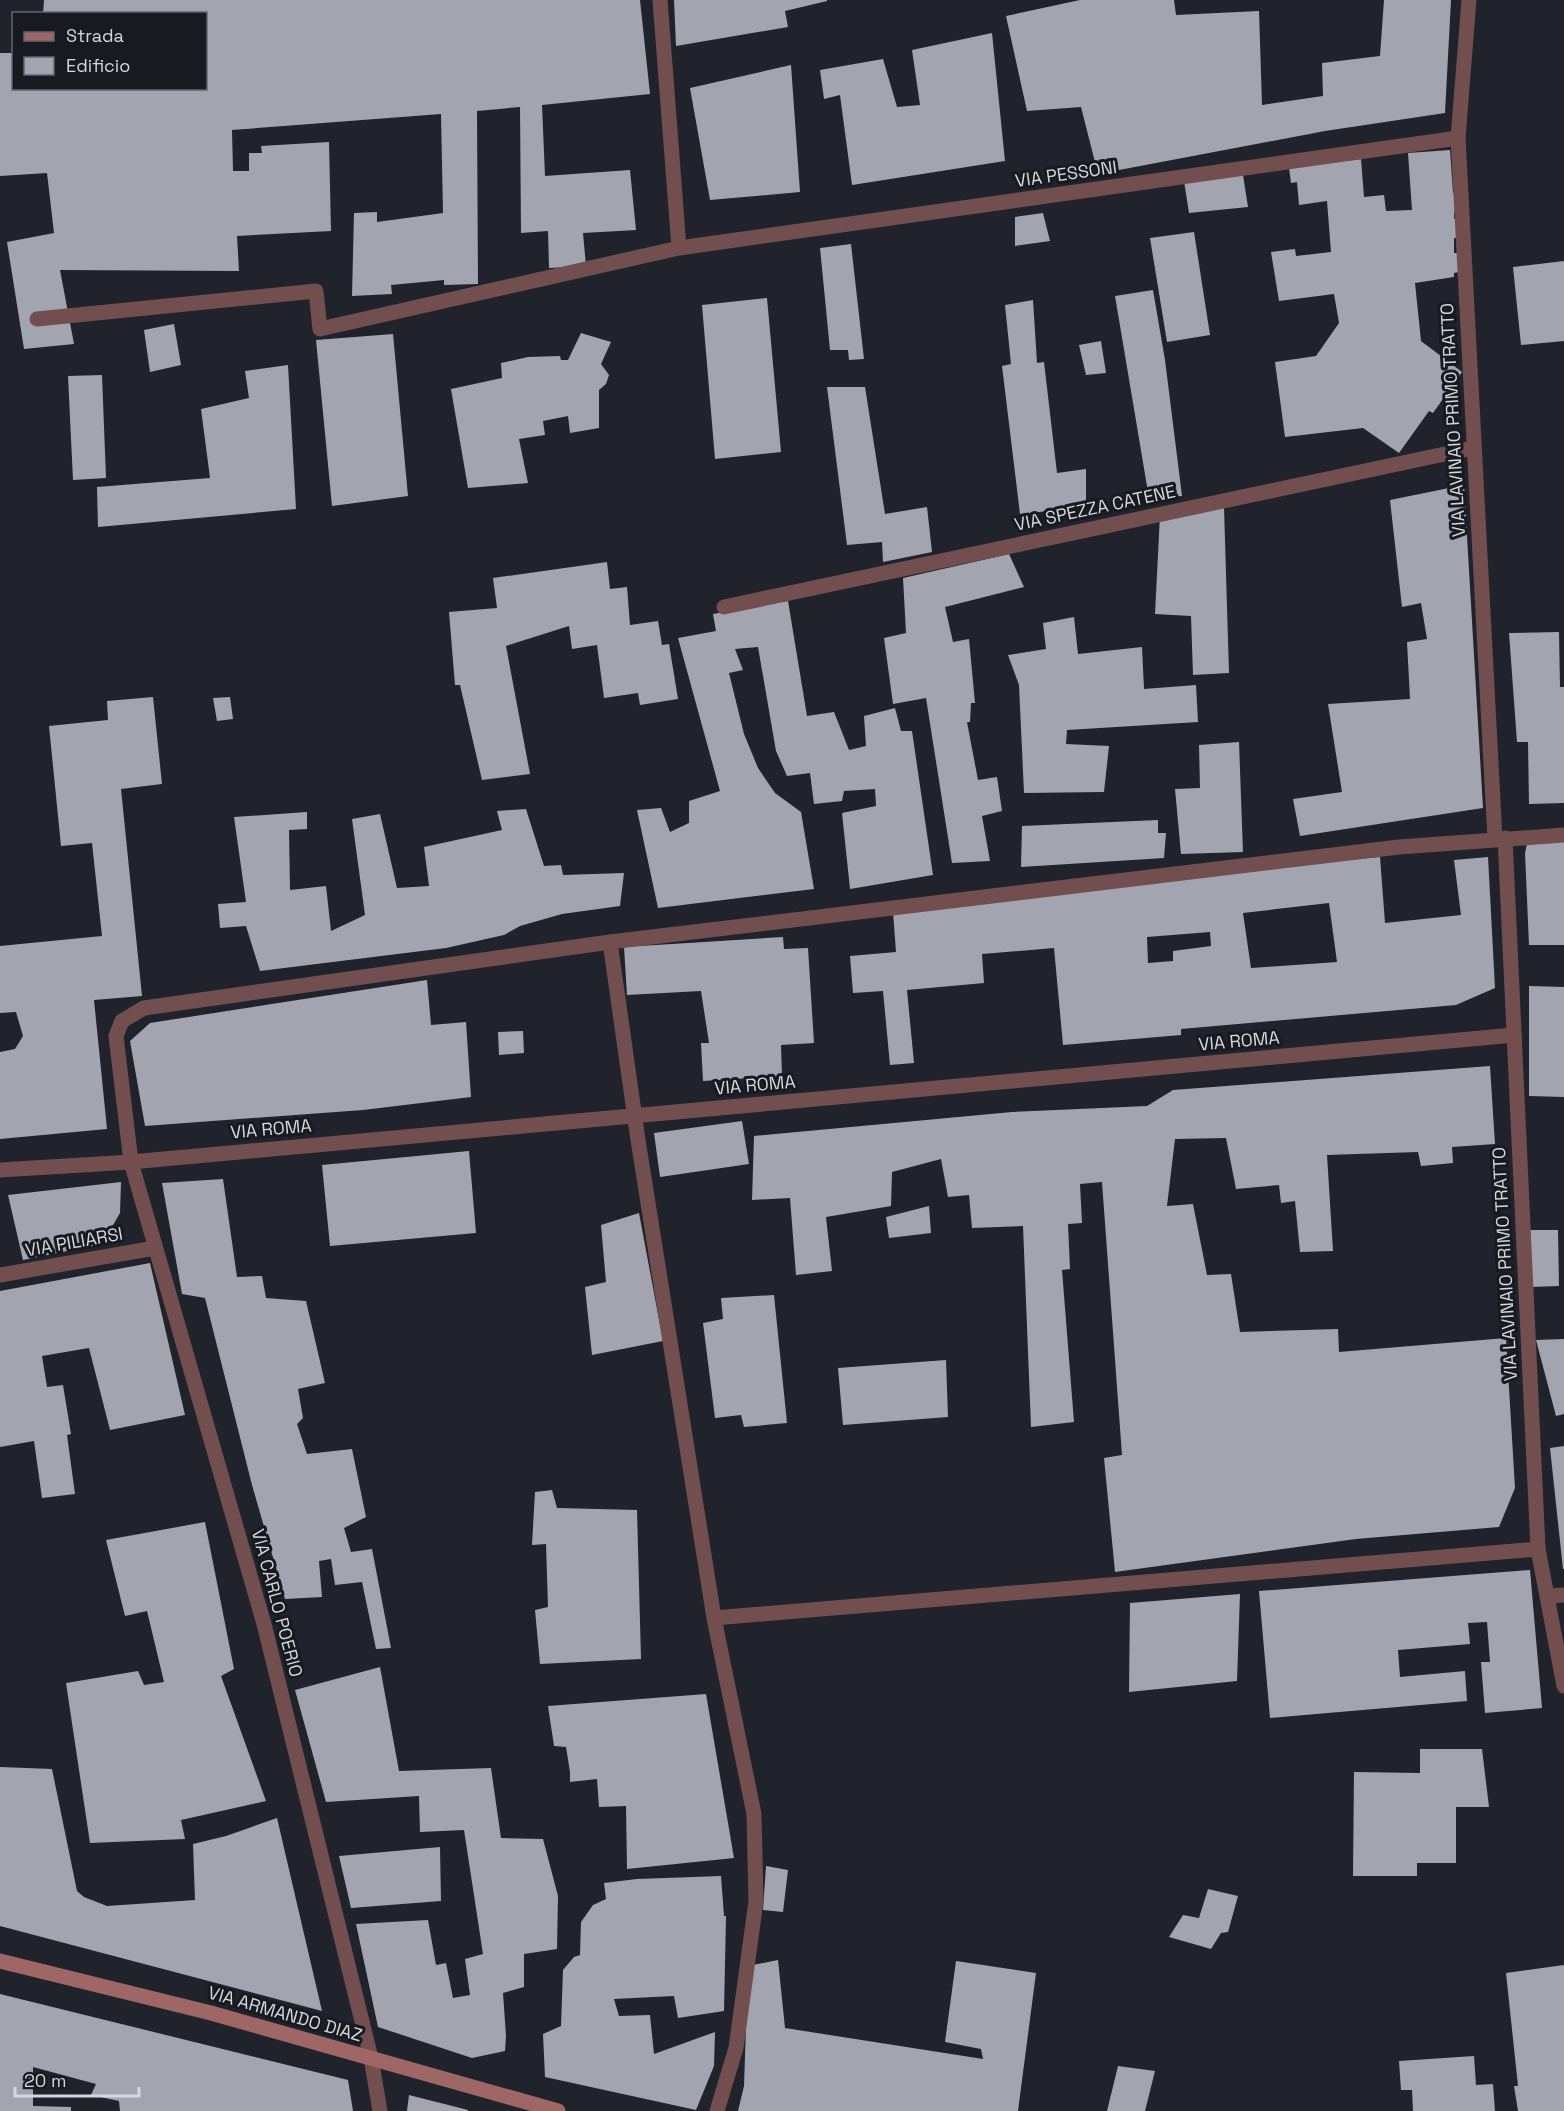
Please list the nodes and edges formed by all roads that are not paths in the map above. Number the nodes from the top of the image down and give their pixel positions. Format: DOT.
graph roads {
  1 [pos="660,0"];
  2 [pos="1469,0"];
  3 [pos="1458,138"];
  4 [pos="679,248"];
  5 [pos="38,319"];
  6 [pos="1473,448"];
  7 [pos="724,607"];
  8 [pos="1564,835"];
  9 [pos="1500,838"];
  10 [pos="610,942"];
  11 [pos="1514,1035"];
  12 [pos="635,1116"];
  13 [pos="131,1162"];
  14 [pos="0,1170"];
  15 [pos="155,1248"];
  16 [pos="0,1275"];
  17 [pos="1538,1549"];
  18 [pos="1564,1595"];
  19 [pos="1548,1596"];
  20 [pos="714,1618"];
  21 [pos="1564,1686"];
  22 [pos="0,1961"];
  23 [pos="371,2058"];
  24 [pos="380,2111"];
  25 [pos="558,2111"];
  26 [pos="717,2111"];
  1 -- 4 [label="street"];
  2 -- 3 [label="street, VIA LAVINAIO PRIMO TRATTO"];
  3 -- 4 [label="street, VIA PESSONI"];
  3 -- 6 [label="street, VIA LAVINAIO PRIMO TRATTO"];
  4 -- 5 [label="street, VIA PESSONI"];
  6 -- 7 [label="street, VIA SPEZZA CATENE"];
  6 -- 9 [label="street, VIA LAVINAIO PRIMO TRATTO"];
  8 -- 9 [label="street, VIA CARLO POERIO"];
  9 -- 10 [label="street, VIA CARLO POERIO"];
  9 -- 11 [label="street, VIA LAVINAIO PRIMO TRATTO"];
  10 -- 12 [label="street"];
  10 -- 13 [label="street, VIA CARLO POERIO"];
  11 -- 12 [label="street, VIA ROMA"];
  11 -- 17 [label="street, VIA LAVINAIO PRIMO TRATTO"];
  12 -- 13 [label="street, VIA ROMA"];
  12 -- 20 [label="street"];
  13 -- 14 [label="street, VIA ROMA"];
  13 -- 15 [label="street, VIA CARLO POERIO"];
  15 -- 16 [label="street, VIA PILIARSI"];
  15 -- 23 [label="street, VIA CARLO POERIO"];
  17 -- 19 [label="street, VIA LAVINAIO PRIMO TRATTO"];
  17 -- 20 [label="street"];
  18 -- 19 [label="street"];
  19 -- 21 [label="street, VIA LAVINAIO PRIMO TRATTO"];
  20 -- 26 [label="street"];
  22 -- 23 [label="main road, VIA ARMANDO DIAZ"];
  23 -- 24 [label="street, VIA CARLO POERIO"];
  23 -- 25 [label="main road, VIA ARMANDO DIAZ"];
}
